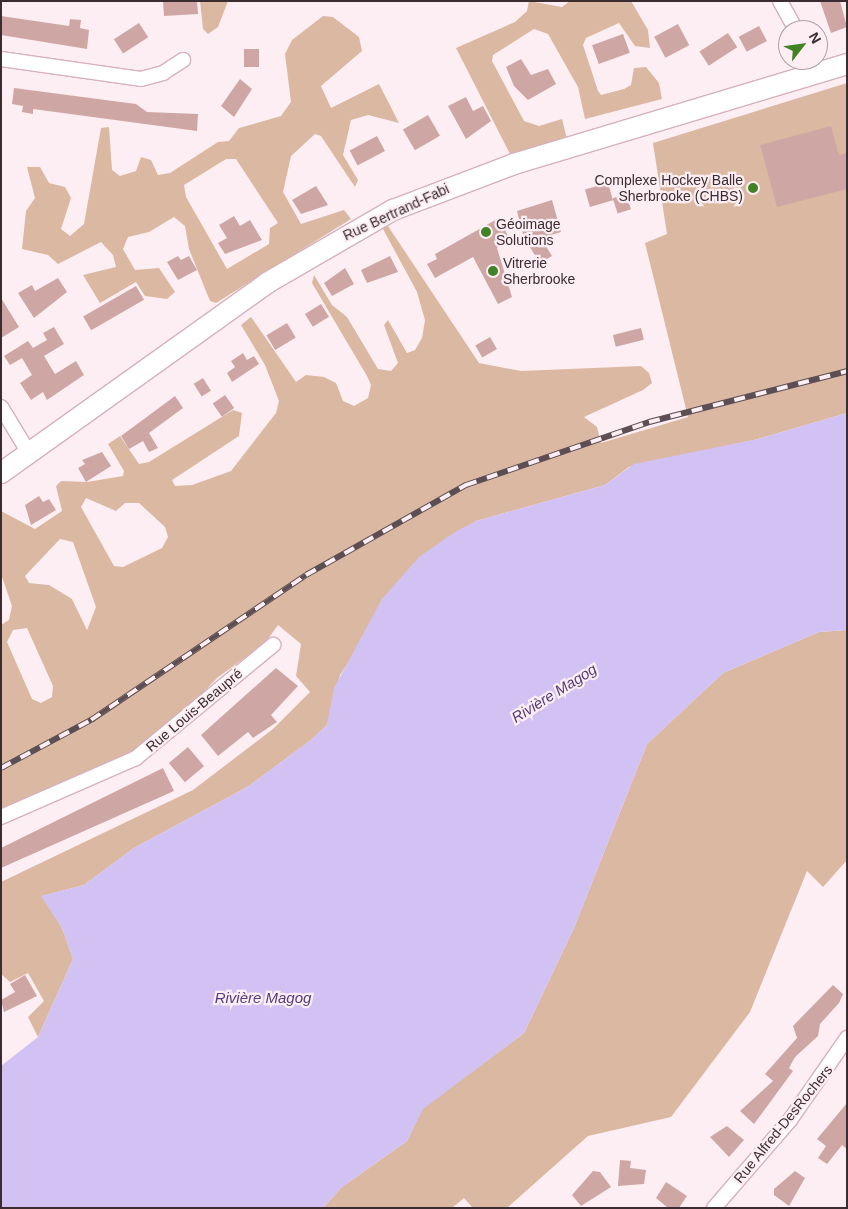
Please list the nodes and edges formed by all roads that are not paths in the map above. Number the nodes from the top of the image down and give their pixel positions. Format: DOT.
graph roads {
  1 [pos="780,1"];
  2 [pos="790,20"];
  3 [pos="1,59"];
  4 [pos="183,60"];
  5 [pos="847,64"];
  6 [pos="828,65"];
  7 [pos="803,70"];
  8 [pos="1,407"];
  9 [pos="29,453"];
  10 [pos="1,473"];
  11 [pos="273,645"];
  12 [pos="1,817"];
  13 [pos="847,1038"];
  14 [pos="714,1208"];
  1 -- 2 [label="street"];
  3 -- 4 [label="street"];
  5 -- 6 [label="street, Rue Bertrand-Fabi"];
  7 -- 9 [label="street, Rue Bertrand-Fabi"];
  8 -- 9 [label="street"];
  9 -- 10 [label="street, Rue Bertrand-Fabi"];
  11 -- 12 [label="street, Rue Louis-Beaupré"];
  13 -- 14 [label="street, Rue Alfred-DesRochers"];
}
